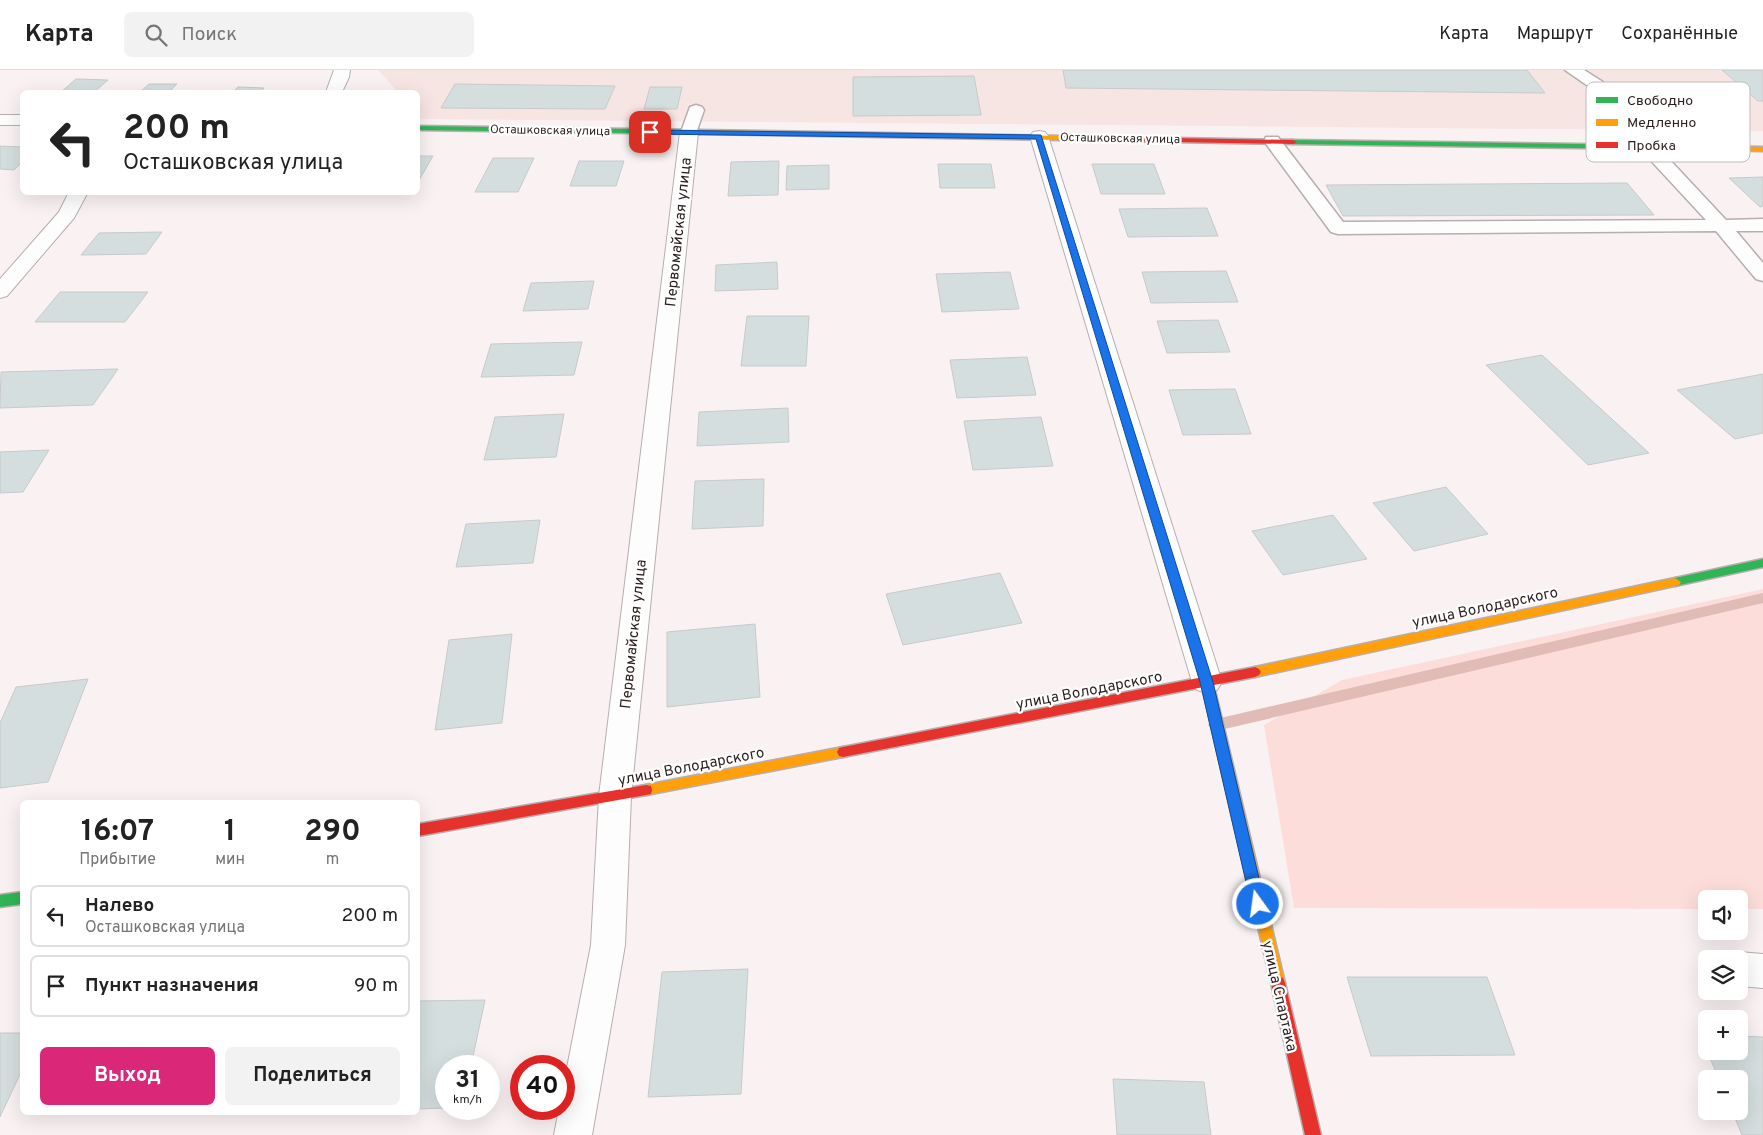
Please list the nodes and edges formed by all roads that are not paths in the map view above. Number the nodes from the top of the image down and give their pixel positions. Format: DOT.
graph roads {
  1 [pos="342,70"];
  2 [pos="1573,70"];
  3 [pos="1592,82"];
  4 [pos="335,90"];
  5 [pos="0,120"];
  6 [pos="20,120"];
  7 [pos="693,121"];
  8 [pos="420,128"];
  9 [pos="1039,136"];
  10 [pos="1272,141"];
  11 [pos="1586,146"];
  12 [pos="1750,149"];
  13 [pos="1763,149"];
  14 [pos="1662,162"];
  15 [pos="78,195"];
  16 [pos="1763,225"];
  17 [pos="1723,227"];
  18 [pos="1763,275"];
  19 [pos="0,292"];
  20 [pos="1763,563"];
  21 [pos="1206,682"];
  22 [pos="615,796"];
  23 [pos="420,830"];
  24 [pos="20,898"];
  25 [pos="0,901"];
  26 [pos="1748,970"];
  27 [pos="1763,971"];
  28 [pos="573,1135"];
  29 [pos="1313,1135"];
  1 -- 4 [label="street"];
  2 -- 3 [label="lane"];
  5 -- 6 [label="street"];
  7 -- 8 [label="street, Осташковская улица"];
  7 -- 9 [label="street, Осташковская улица"];
  7 -- 22 [label="street, Первомайская улица"];
  9 -- 10 [label="street, Осташковская улица"];
  9 -- 21 [label="street, улица Спартака"];
  10 -- 11 [label="street, Осташковская улица"];
  10 -- 17 [label="lane"];
  12 -- 13 [label="street, Осташковская улица"];
  14 -- 17 [label="lane"];
  15 -- 19 [label="street"];
  16 -- 17 [label="lane"];
  17 -- 18 [label="lane"];
  20 -- 21 [label="street, улица Володарского"];
  21 -- 22 [label="street, улица Володарского"];
  21 -- 29 [label="street, улица Спартака"];
  22 -- 23 [label="street, улица Володарского"];
  22 -- 28 [label="street, Первомайская улица"];
  24 -- 25 [label="street"];
  26 -- 27 [label="street"];
}
